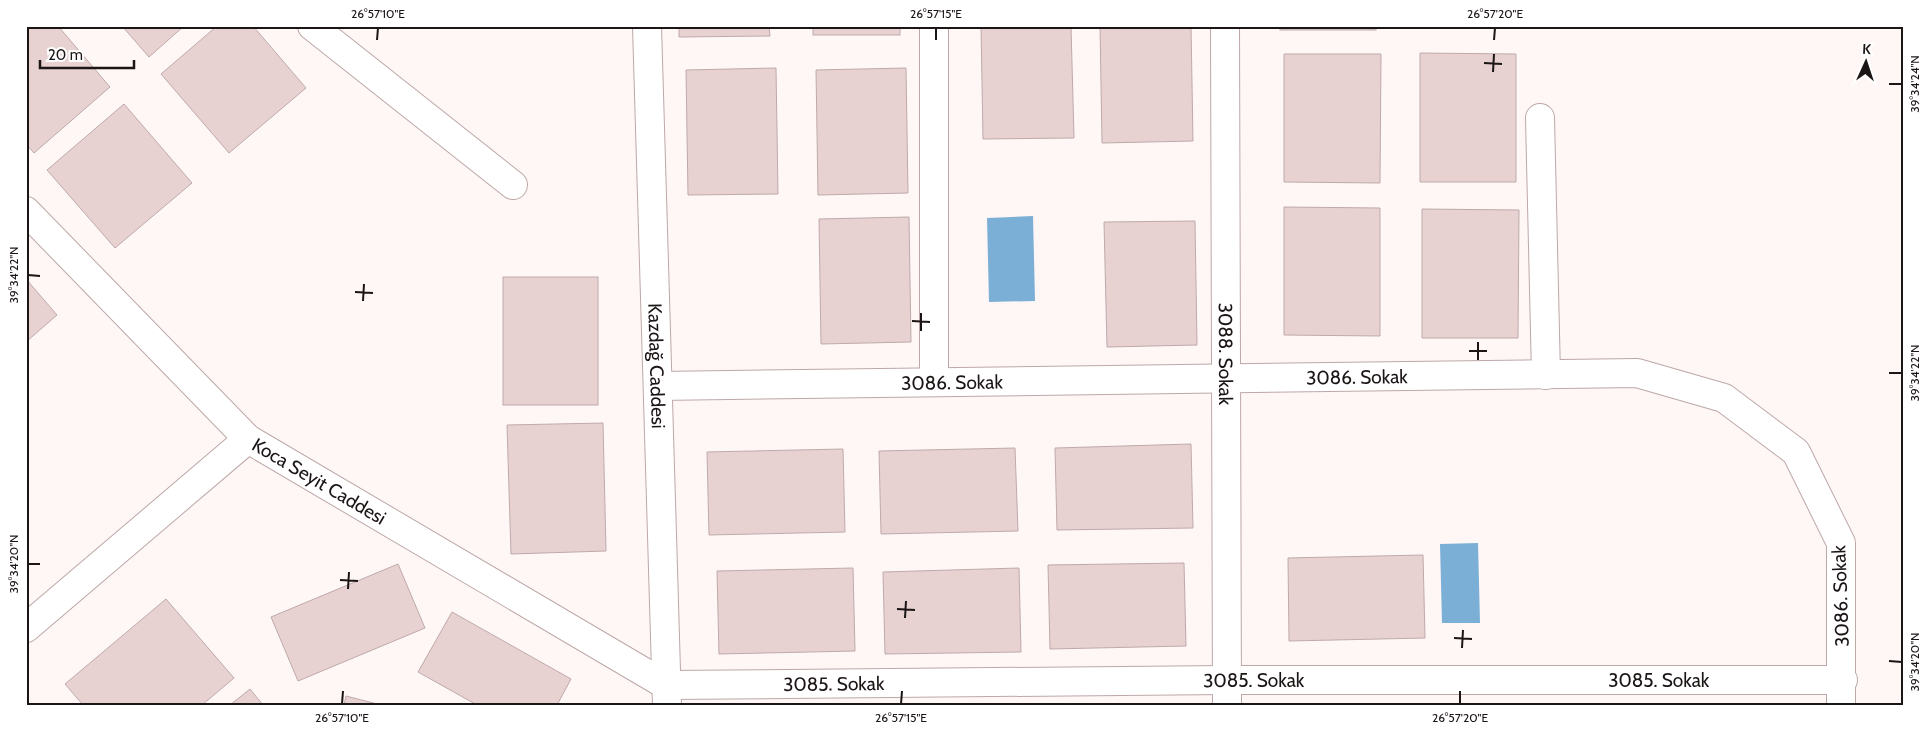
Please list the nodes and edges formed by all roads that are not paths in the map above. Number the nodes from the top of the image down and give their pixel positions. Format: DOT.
graph roads {
  1 [pos="312,26"];
  2 [pos="647,26"];
  3 [pos="934,26"];
  4 [pos="1226,26"];
  5 [pos="1540,118"];
  6 [pos="513,185"];
  7 [pos="26,211"];
  8 [pos="1546,375"];
  9 [pos="1227,378"];
  10 [pos="934,382"];
  11 [pos="658,386"];
  12 [pos="248,439"];
  13 [pos="26,628"];
  14 [pos="1227,692"];
  15 [pos="1842,692"];
  16 [pos="666,695"];
  1 -- 6 [label="street"];
  2 -- 11 [label="street, Kazdağ Caddesi"];
  3 -- 10 [label="street"];
  4 -- 9 [label="street, 3088. Sokak"];
  5 -- 8 [label="street"];
  7 -- 12 [label="street, Koca Seyit Caddesi"];
  8 -- 9 [label="street, 3086. Sokak"];
  8 -- 15 [label="street, 3086. Sokak"];
  9 -- 10 [label="street, 3086. Sokak"];
  9 -- 14 [label="street, 3088. Sokak"];
  10 -- 11 [label="street, 3086. Sokak"];
  11 -- 16 [label="street, Kazdağ Caddesi"];
  12 -- 13 [label="street"];
  12 -- 16 [label="street, Koca Seyit Caddesi"];
  14 -- 15 [label="street, 3085. Sokak"];
  14 -- 16 [label="street, 3085. Sokak"];
}
